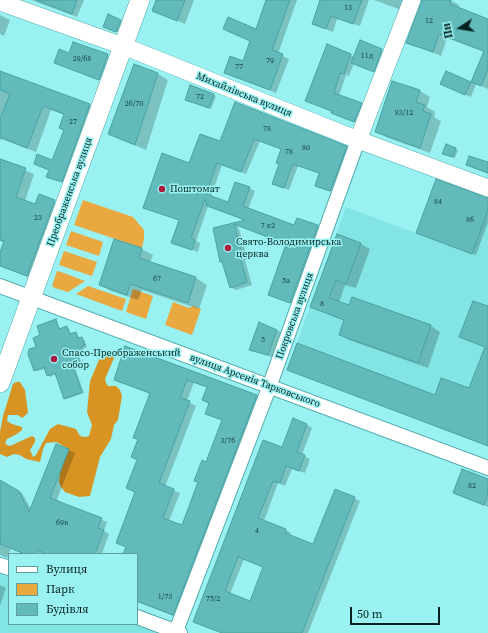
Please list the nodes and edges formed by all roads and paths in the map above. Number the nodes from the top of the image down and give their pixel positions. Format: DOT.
graph roads {
  1 [pos="140,0"];
  2 [pos="412,0"];
  3 [pos="0,2"];
  4 [pos="123,46"];
  5 [pos="358,140"];
  6 [pos="488,188"];
  7 [pos="0,286"];
  8 [pos="32,299"];
  9 [pos="0,383"];
  10 [pos="270,386"];
  11 [pos="488,468"];
  12 [pos="138,617"];
  13 [pos="178,632"];
  1 -- 4 [label="main road, Преображенська вулиця"];
  2 -- 5 [label="street, Покровська вулиця"];
  3 -- 4 [label="street, Михайлівська вулиця"];
  4 -- 5 [label="street, Михайлівська вулиця"];
  4 -- 8 [label="main road, Преображенська вулиця"];
  5 -- 6 [label="street, Михайлівська вулиця"];
  5 -- 10 [label="street, Покровська вулиця"];
  7 -- 8 [label="street, вулиця Арсенія Тарковського"];
  8 -- 9 [label="main road, Преображенська вулиця"];
  8 -- 10 [label="street, вулиця Арсенія Тарковського"];
  10 -- 11 [label="street, вулиця Арсенія Тарковського"];
  10 -- 13 [label="street, Покровська вулиця"];
  12 -- 13 [label="street"];
}
